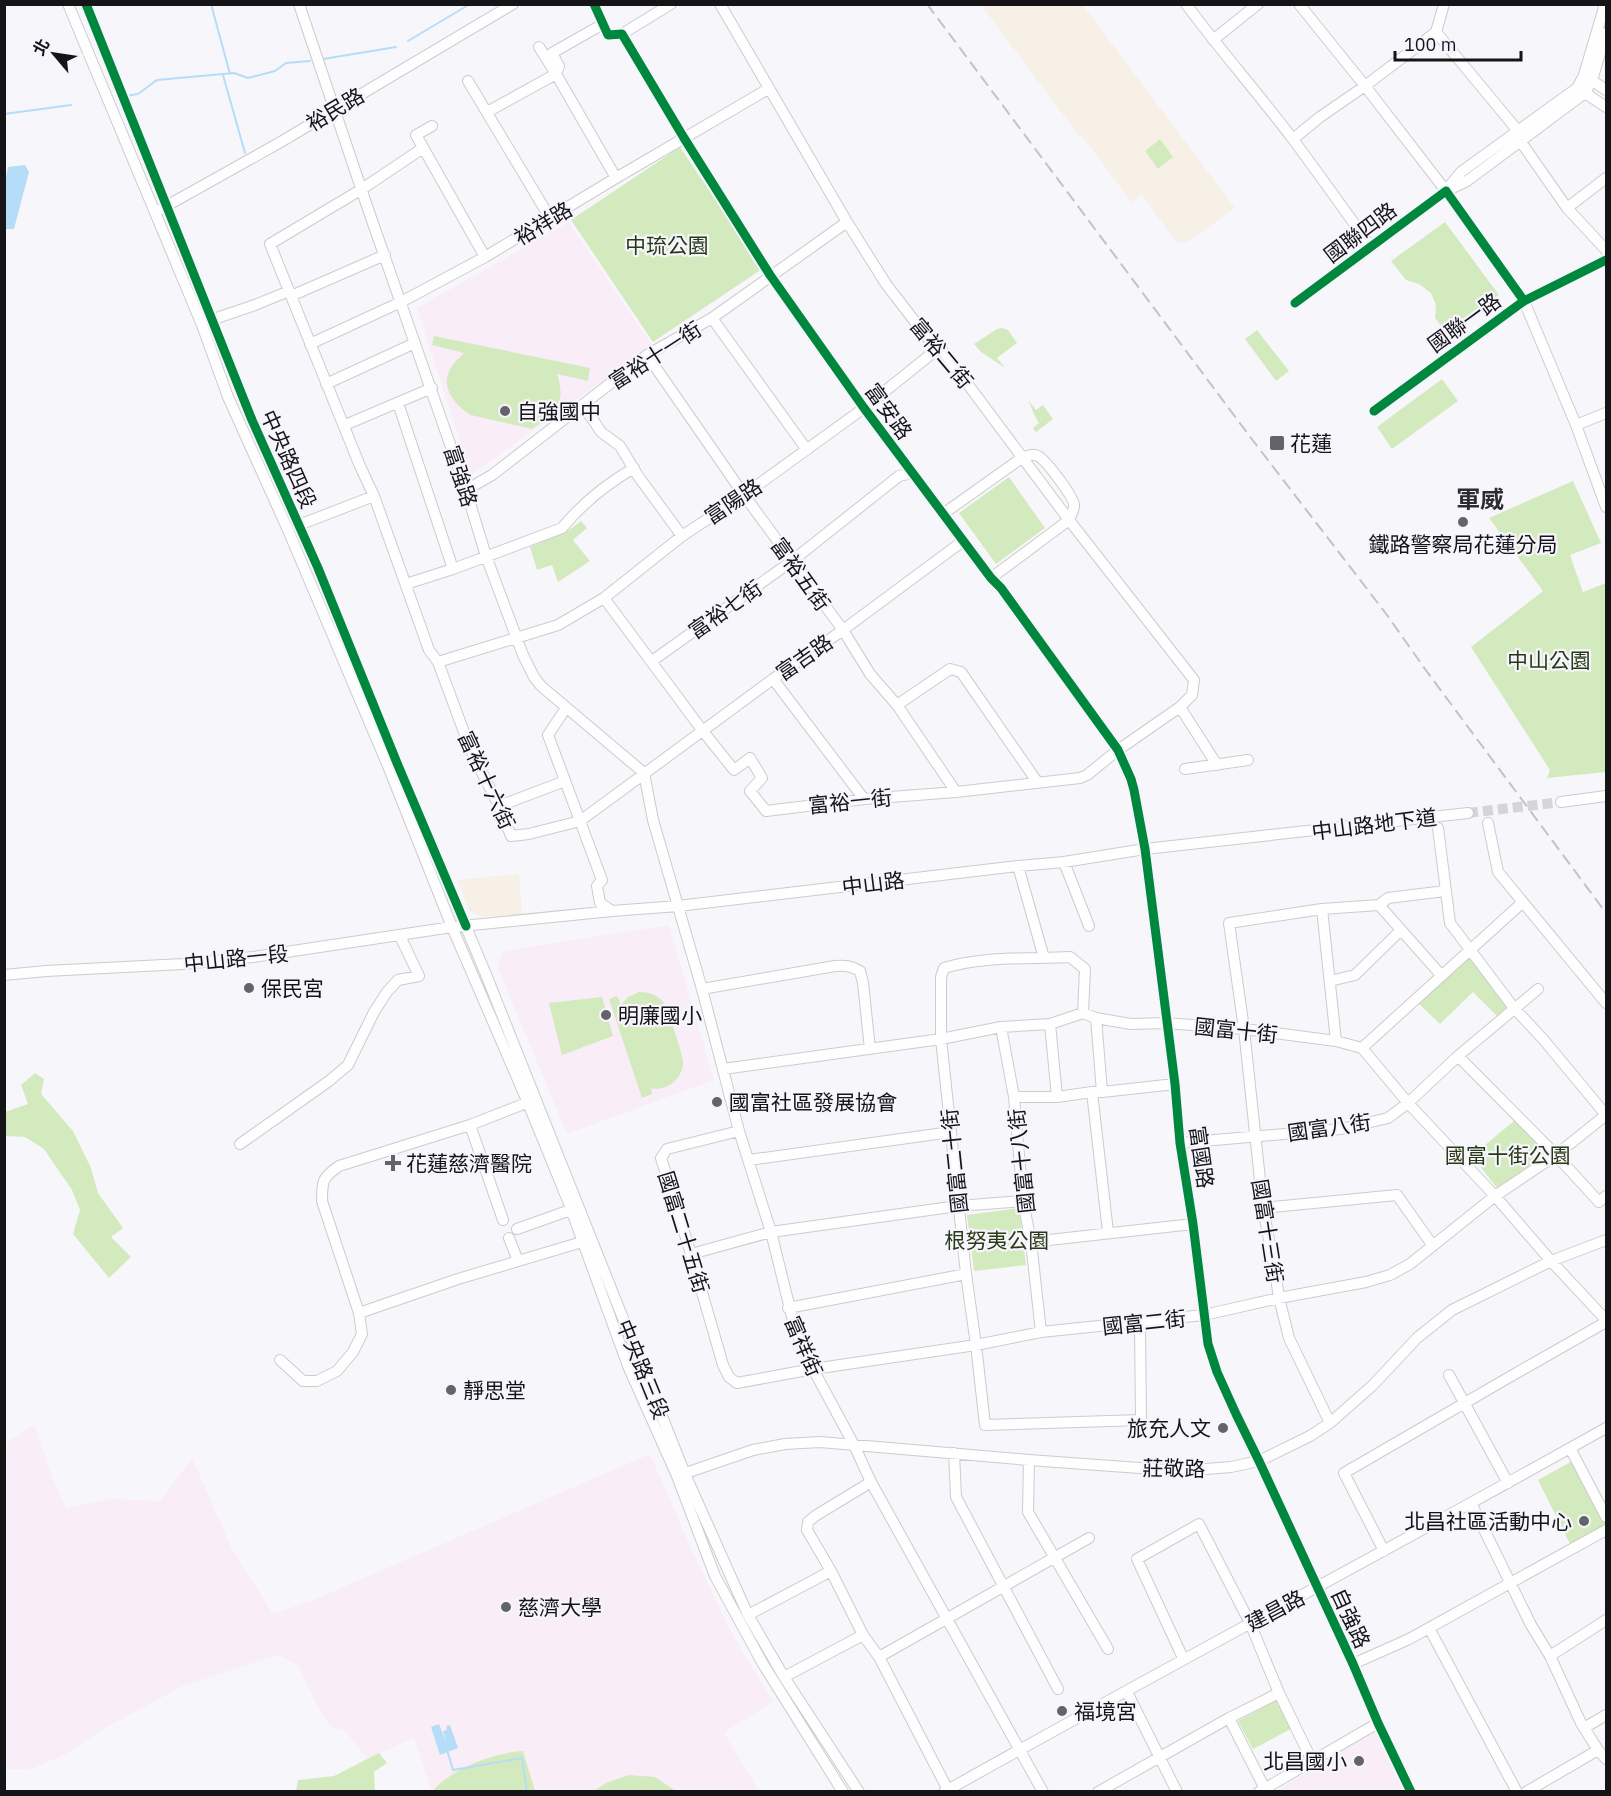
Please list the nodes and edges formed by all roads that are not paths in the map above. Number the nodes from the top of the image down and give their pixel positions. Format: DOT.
graph roads {
  1 [pos="68,4"];
  2 [pos="86,4"];
  3 [pos="299,4"];
  4 [pos="513,4"];
  5 [pos="594,4"];
  6 [pos="671,4"];
  7 [pos="720,4"];
  8 [pos="1186,4"];
  9 [pos="1258,4"];
  10 [pos="1299,4"];
  11 [pos="1444,4"];
  12 [pos="1605,4"];
  13 [pos="603,24"];
  14 [pos="1436,32"];
  15 [pos="1606,33"];
  16 [pos="622,34"];
  17 [pos="1213,40"];
  18 [pos="539,47"];
  19 [pos="556,74"];
  20 [pos="1588,77"];
  21 [pos="468,81"];
  22 [pos="1365,86"];
  23 [pos="768,89"];
  24 [pos="1581,90"];
  25 [pos="1606,90"];
  26 [pos="1606,107"];
  27 [pos="335,109"];
  28 [pos="487,112"];
  29 [pos="432,126"];
  30 [pos="1519,137"];
  31 [pos="684,138"];
  32 [pos="1293,139"];
  33 [pos="423,148"];
  34 [pos="616,178"];
  35 [pos="1606,178"];
  36 [pos="362,189"];
  37 [pos="1446,191"];
  38 [pos="166,206"];
  39 [pos="1567,208"];
  40 [pos="155,213"];
  41 [pos="550,218"];
  42 [pos="847,222"];
  43 [pos="1371,247"];
  44 [pos="1606,250"];
  45 [pos="385,255"];
  46 [pos="485,258"];
  47 [pos="1606,260"];
  48 [pos="770,275"];
  49 [pos="290,293"];
  50 [pos="1524,301"];
  51 [pos="401,302"];
  52 [pos="1295,303"];
  53 [pos="712,318"];
  54 [pos="211,320"];
  55 [pos="415,343"];
  56 [pos="310,344"];
  57 [pos="940,347"];
  58 [pos="647,355"];
  59 [pos="326,384"];
  60 [pos="432,388"];
  61 [pos="398,403"];
  62 [pos="582,405"];
  63 [pos="864,408"];
  64 [pos="1374,411"];
  65 [pos="1606,413"];
  66 [pos="345,425"];
  67 [pos="1576,425"];
  68 [pos="807,450"];
  69 [pos="1023,457"];
  70 [pos="634,468"];
  71 [pos="913,473"];
  72 [pos="466,490"];
  73 [pos="744,495"];
  74 [pos="374,496"];
  75 [pos="1606,507"];
  76 [pos="943,514"];
  77 [pos="1069,520"];
  78 [pos="299,525"];
  79 [pos="682,536"];
  80 [pos="963,541"];
  81 [pos="486,556"];
  82 [pos="792,561"];
  83 [pos="453,569"];
  84 [pos="991,578"];
  85 [pos="406,584"];
  86 [pos="604,598"];
  87 [pos="843,630"];
  88 [pos="516,639"];
  89 [pos="652,661"];
  90 [pos="438,662"];
  91 [pos="773,679"];
  92 [pos="897,705"];
  93 [pos="1180,707"];
  94 [pos="566,708"];
  95 [pos="702,730"];
  96 [pos="1118,750"];
  97 [pos="1248,760"];
  98 [pos="1217,765"];
  99 [pos="1185,769"];
  100 [pos="644,773"];
  101 [pos="565,781"];
  102 [pos="1038,783"];
  103 [pos="956,792"];
  104 [pos="1606,796"];
  105 [pos="864,799"];
  106 [pos="1561,802"];
  107 [pos="499,806"];
  108 [pos="1468,813"];
  109 [pos="580,821"];
  110 [pos="1488,823"];
  111 [pos="1438,828"];
  112 [pos="1279,835"];
  113 [pos="1145,849"];
  114 [pos="1064,862"];
  115 [pos="1018,866"];
  116 [pos="1445,891"];
  117 [pos="1523,902"];
  118 [pos="1379,905"];
  119 [pos="678,906"];
  120 [pos="1322,909"];
  121 [pos="612,911"];
  122 [pos="466,926"];
  123 [pos="1089,926"];
  124 [pos="452,927"];
  125 [pos="1401,930"];
  126 [pos="400,936"];
  127 [pos="1470,951"];
  128 [pos="1044,958"];
  129 [pos="4,975"];
  130 [pos="1441,975"];
  131 [pos="1330,981"];
  132 [pos="702,989"];
  133 [pos="1538,989"];
  134 [pos="1606,1003"];
  135 [pos="1514,1008"];
  136 [pos="1083,1013"];
  137 [pos="1096,1018"];
  138 [pos="1166,1023"];
  139 [pos="1050,1024"];
  140 [pos="1001,1027"];
  141 [pos="1244,1029"];
  142 [pos="941,1039"];
  143 [pos="1336,1041"];
  144 [pos="870,1048"];
  145 [pos="1362,1048"];
  146 [pos="1458,1056"];
  147 [pos="723,1070"];
  148 [pos="1175,1084"];
  149 [pos="1097,1092"];
  150 [pos="1014,1097"];
  151 [pos="1057,1097"];
  152 [pos="532,1101"];
  153 [pos="1408,1103"];
  154 [pos="1606,1115"];
  155 [pos="470,1125"];
  156 [pos="739,1131"];
  157 [pos="951,1132"];
  158 [pos="1255,1137"];
  159 [pos="1180,1143"];
  160 [pos="240,1144"];
  161 [pos="1556,1155"];
  162 [pos="749,1160"];
  163 [pos="1495,1196"];
  164 [pos="1603,1199"];
  165 [pos="1023,1201"];
  166 [pos="958,1206"];
  167 [pos="575,1208"];
  168 [pos="1263,1208"];
  169 [pos="503,1220"];
  170 [pos="1193,1224"];
  171 [pos="517,1229"];
  172 [pos="771,1232"];
  173 [pos="1108,1232"];
  174 [pos="509,1238"];
  175 [pos="1606,1240"];
  176 [pos="582,1242"];
  177 [pos="1030,1242"];
  178 [pos="1433,1246"];
  179 [pos="691,1254"];
  180 [pos="518,1261"];
  181 [pos="1551,1261"];
  182 [pos="966,1274"];
  183 [pos="1279,1298"];
  184 [pos="788,1308"];
  185 [pos="359,1313"];
  186 [pos="1204,1315"];
  187 [pos="1606,1321"];
  188 [pos="1140,1323"];
  189 [pos="1041,1332"];
  190 [pos="976,1345"];
  191 [pos="280,1360"];
  192 [pos="813,1369"];
  193 [pos="1449,1375"];
  194 [pos="737,1383"];
  195 [pos="1466,1403"];
  196 [pos="1330,1423"];
  197 [pos="1606,1428"];
  198 [pos="854,1445"];
  199 [pos="1570,1448"];
  200 [pos="954,1453"];
  201 [pos="1029,1460"];
  202 [pos="1259,1461"];
  203 [pos="681,1475"];
  204 [pos="872,1482"];
  205 [pos="1508,1483"];
  206 [pos="1471,1503"];
  207 [pos="1606,1517"];
  208 [pos="1606,1530"];
  209 [pos="1089,1538"];
  210 [pos="1384,1551"];
  211 [pos="1055,1558"];
  212 [pos="831,1571"];
  213 [pos="1510,1582"];
  214 [pos="1003,1588"];
  215 [pos="1317,1588"];
  216 [pos="748,1615"];
  217 [pos="946,1618"];
  218 [pos="1606,1620"];
  219 [pos="1250,1623"];
  220 [pos="1429,1628"];
  221 [pos="863,1635"];
  222 [pos="1108,1649"];
  223 [pos="1550,1656"];
  224 [pos="879,1657"];
  225 [pos="1183,1659"];
  226 [pos="1353,1664"];
  227 [pos="784,1677"];
  228 [pos="1058,1689"];
  229 [pos="1127,1692"];
  230 [pos="1279,1693"];
  231 [pos="1606,1715"];
  232 [pos="1229,1718"];
  233 [pos="1378,1723"];
  234 [pos="1584,1728"];
  235 [pos="1021,1749"];
  236 [pos="1598,1750"];
  237 [pos="1159,1757"];
  238 [pos="1606,1759"];
  239 [pos="1312,1761"];
  240 [pos="1262,1790"];
  241 [pos="843,1791"];
  242 [pos="859,1791"];
  243 [pos="947,1791"];
  244 [pos="1043,1791"];
  245 [pos="1098,1791"];
  246 [pos="1177,1791"];
  247 [pos="1411,1791"];
  248 [pos="1517,1791"];
  249 [pos="1526,1791"];
  1 -- 40 [label="street, 中央路四段"];
  2 -- 38 [label="street, 中央路四段"];
  3 -- 27 [label="street, 富強路"];
  4 -- 27 [label="street, 裕民路"];
  5 -- 13 [label="street"];
  6 -- 16 [label="street"];
  7 -- 23 [label="street, 富裕二街"];
  8 -- 17 [label="street"];
  9 -- 17 [label="street"];
  10 -- 22 [label="street, 國聯一路"];
  11 -- 14 [label="street"];
  12 -- 20 [label="street, 國聯四路"];
  13 -- 16 [label="street"];
  13 -- 19 [label="street"];
  14 -- 22 [label="street"];
  14 -- 30 [label="street"];
  15 -- 20 [label="street, 國聯四路"];
  16 -- 31 [label="street, 富安路"];
  17 -- 32 [label="street"];
  18 -- 19 [label="street"];
  19 -- 28 [label="street"];
  19 -- 34 [label="street"];
  20 -- 24 [label="street, 國聯四路"];
  20 -- 25 [label="street"];
  21 -- 28 [label="street"];
  22 -- 32 [label="street"];
  22 -- 37 [label="street, 國聯一路"];
  23 -- 31 [label="street, 裕祥路"];
  23 -- 42 [label="street, 富裕二街"];
  24 -- 26 [label="street"];
  24 -- 30 [label="street, 國聯四路"];
  27 -- 36 [label="street, 富強路"];
  27 -- 38 [label="street, 裕民路"];
  28 -- 41 [label="street"];
  29 -- 33 [label="street"];
  30 -- 37 [label="street, 國聯四路"];
  30 -- 39 [label="street"];
  31 -- 34 [label="street, 裕祥路"];
  31 -- 48 [label="street, 富安路"];
  32 -- 43 [label="street"];
  33 -- 36 [label="street"];
  33 -- 46 [label="street"];
  34 -- 41 [label="street, 裕祥路"];
  35 -- 39 [label="street"];
  36 -- 45 [label="street, 富強路"];
  36 -- 49 [label="street"];
  37 -- 43 [label="street, 國聯四路"];
  37 -- 50 [label="street, 國聯一路"];
  38 -- 40 [label="street, 裕民路"];
  38 -- 54 [label="street, 中央路四段"];
  39 -- 44 [label="street"];
  40 -- 124 [label="street, 中央路四段"];
  41 -- 46 [label="street, 裕祥路"];
  42 -- 48 [label="street, 富裕十一街"];
  42 -- 57 [label="street, 富裕二街"];
  43 -- 52 [label="street, 國聯四路"];
  45 -- 49 [label="street"];
  45 -- 51 [label="street, 富強路"];
  46 -- 51 [label="street, 裕祥路"];
  47 -- 50 [label="street"];
  48 -- 53 [label="street, 富裕十一街"];
  48 -- 63 [label="street, 富安路"];
  49 -- 54 [label="street"];
  49 -- 56 [label="street"];
  50 -- 64 [label="street, 國聯一路"];
  50 -- 67 [label="street, 國聯一路"];
  51 -- 55 [label="street, 富強路"];
  51 -- 56 [label="street, 裕祥路"];
  53 -- 58 [label="street, 富裕十一街"];
  53 -- 68 [label="street"];
  54 -- 78 [label="street, 中央路四段"];
  55 -- 59 [label="street"];
  55 -- 60 [label="street, 富強路"];
  56 -- 59 [label="street"];
  57 -- 63 [label="street, 富陽路"];
  57 -- 69 [label="street, 富裕二街"];
  58 -- 62 [label="street, 富裕十一街"];
  58 -- 73 [label="street, 富裕五街"];
  59 -- 66 [label="street, 富裕十六街"];
  60 -- 61 [label="street"];
  60 -- 72 [label="street, 富強路"];
  61 -- 66 [label="street"];
  61 -- 83 [label="street"];
  62 -- 70 [label="street"];
  62 -- 72 [label="street, 富裕十一街"];
  63 -- 68 [label="street, 富陽路"];
  63 -- 71 [label="street, 富安路"];
  65 -- 67 [label="street"];
  66 -- 74 [label="street, 富裕十六街"];
  67 -- 75 [label="street, 國聯一路"];
  68 -- 73 [label="street, 富陽路"];
  69 -- 76 [label="street"];
  69 -- 77 [label="street"];
  70 -- 79 [label="street"];
  70 -- 81 [label="street"];
  71 -- 76 [label="street, 富安路"];
  71 -- 82 [label="street, 富裕七街"];
  72 -- 81 [label="street, 富強路"];
  73 -- 79 [label="street, 富陽路"];
  73 -- 82 [label="street, 富裕五街"];
  74 -- 78 [label="street"];
  74 -- 85 [label="street, 富裕十六街"];
  76 -- 80 [label="street, 富安路"];
  77 -- 84 [label="street"];
  77 -- 93 [label="street, 富裕一街"];
  78 -- 122 [label="street, 中央路四段"];
  79 -- 86 [label="street, 富陽路"];
  80 -- 84 [label="street, 富安路"];
  80 -- 87 [label="street, 富吉路"];
  81 -- 83 [label="street"];
  81 -- 88 [label="street, 富強路"];
  82 -- 87 [label="street, 富裕五街"];
  82 -- 89 [label="street, 富裕七街"];
  83 -- 85 [label="street"];
  84 -- 96 [label="street, 富安路"];
  85 -- 90 [label="street, 富裕十六街"];
  86 -- 88 [label="street, 富陽路"];
  86 -- 89 [label="street, 富裕一街"];
  87 -- 91 [label="street, 富吉路"];
  87 -- 92 [label="street, 富裕五街"];
  88 -- 90 [label="street"];
  88 -- 94 [label="street, 富強路"];
  89 -- 95 [label="street, 富裕一街"];
  90 -- 107 [label="street, 富裕十六街"];
  91 -- 95 [label="street, 富吉路"];
  91 -- 105 [label="street"];
  92 -- 102 [label="street"];
  92 -- 103 [label="street, 富裕五街"];
  93 -- 96 [label="street, 富裕一街"];
  93 -- 98 [label="street"];
  94 -- 100 [label="street, 富強路"];
  94 -- 101 [label="street"];
  95 -- 100 [label="street, 富吉路"];
  95 -- 105 [label="street, 富裕一街"];
  96 -- 102 [label="street, 富裕一街"];
  96 -- 113 [label="street, 富安路"];
  97 -- 98 [label="street"];
  98 -- 99 [label="street"];
  100 -- 109 [label="street, 富裕十六街"];
  100 -- 119 [label="street"];
  101 -- 107 [label="street"];
  101 -- 109 [label="street"];
  102 -- 103 [label="street, 富裕一街"];
  103 -- 105 [label="street, 富裕一街"];
  104 -- 106 [label="street"];
  107 -- 109 [label="street, 富裕十六街"];
  108 -- 112 [label="street, 中山路地下道"];
  109 -- 121 [label="street"];
  110 -- 117 [label="street"];
  111 -- 116 [label="street"];
  112 -- 113 [label="street, 中山路"];
  113 -- 114 [label="street, 中山路"];
  113 -- 138 [label="street, 富國路"];
  114 -- 115 [label="street, 中山路"];
  114 -- 123 [label="street"];
  115 -- 119 [label="street, 中山路"];
  115 -- 128 [label="street"];
  116 -- 118 [label="street"];
  116 -- 127 [label="street"];
  117 -- 127 [label="street"];
  117 -- 134 [label="street"];
  118 -- 120 [label="street"];
  118 -- 125 [label="street"];
  119 -- 121 [label="street, 中山路"];
  119 -- 132 [label="street, 富祥街"];
  120 -- 131 [label="street"];
  120 -- 141 [label="street, 國富十三街"];
  121 -- 122 [label="street, 中山路"];
  122 -- 124 [label="street, 中山路一段"];
  122 -- 152 [label="street, 中央路三段"];
  124 -- 126 [label="street, 中山路一段"];
  124 -- 152 [label="street, 中央路三段"];
  125 -- 130 [label="street"];
  125 -- 131 [label="street"];
  126 -- 129 [label="street, 中山路一段"];
  126 -- 160 [label="street"];
  127 -- 130 [label="street"];
  127 -- 135 [label="street"];
  128 -- 136 [label="street"];
  128 -- 142 [label="street, 國富二十街"];
  130 -- 145 [label="street"];
  131 -- 143 [label="street"];
  132 -- 144 [label="street"];
  132 -- 147 [label="street, 富祥街"];
  133 -- 135 [label="street, 國富八街"];
  135 -- 146 [label="street, 國富八街"];
  135 -- 154 [label="street"];
  136 -- 137 [label="street, 國富十街"];
  136 -- 139 [label="street"];
  137 -- 138 [label="street, 國富十街"];
  137 -- 149 [label="street"];
  138 -- 141 [label="street, 國富十街"];
  138 -- 148 [label="street, 富國路"];
  139 -- 140 [label="street"];
  139 -- 151 [label="street"];
  140 -- 142 [label="street"];
  140 -- 150 [label="street, 國富十八街"];
  141 -- 143 [label="street, 國富十街"];
  141 -- 158 [label="street, 國富十三街"];
  142 -- 144 [label="street"];
  142 -- 157 [label="street, 國富二十街"];
  143 -- 145 [label="street, 國富十街"];
  144 -- 147 [label="street"];
  145 -- 153 [label="street"];
  146 -- 153 [label="street, 國富八街"];
  146 -- 161 [label="street"];
  147 -- 156 [label="street, 富祥街"];
  148 -- 149 [label="street"];
  148 -- 159 [label="street, 富國路"];
  149 -- 151 [label="street"];
  149 -- 173 [label="street"];
  150 -- 151 [label="street"];
  150 -- 165 [label="street, 國富十八街"];
  152 -- 155 [label="street"];
  152 -- 167 [label="street, 中央路三段"];
  153 -- 158 [label="street, 國富八街"];
  153 -- 163 [label="street"];
  154 -- 161 [label="street, 國富二街"];
  155 -- 169 [label="street"];
  155 -- 185 [label="street"];
  156 -- 162 [label="street, 富祥街"];
  156 -- 179 [label="street, 國富二十五街"];
  157 -- 162 [label="street"];
  157 -- 166 [label="street, 國富二十街"];
  158 -- 159 [label="street, 國富八街"];
  158 -- 168 [label="street, 國富十三街"];
  159 -- 170 [label="street, 富國路"];
  161 -- 163 [label="street, 國富二街"];
  161 -- 164 [label="street"];
  162 -- 172 [label="street, 富祥街"];
  163 -- 178 [label="street, 國富二街"];
  163 -- 181 [label="street"];
  165 -- 166 [label="street"];
  165 -- 177 [label="street, 國富十八街"];
  166 -- 172 [label="street"];
  166 -- 182 [label="street, 國富二十街"];
  167 -- 171 [label="street"];
  167 -- 176 [label="street, 中央路三段"];
  167 -- 203 [label="street, 中央路三段"];
  168 -- 178 [label="street"];
  168 -- 183 [label="street, 國富十三街"];
  170 -- 173 [label="street"];
  170 -- 186 [label="street, 富國路"];
  172 -- 179 [label="street"];
  172 -- 184 [label="street, 富祥街"];
  173 -- 177 [label="street"];
  174 -- 180 [label="street"];
  175 -- 181 [label="street, 莊敬路"];
  176 -- 180 [label="street"];
  176 -- 203 [label="street, 中央路三段"];
  177 -- 189 [label="street, 國富十八街"];
  178 -- 183 [label="street, 國富二街"];
  179 -- 194 [label="street, 國富二十五街"];
  180 -- 185 [label="street"];
  181 -- 187 [label="street"];
  181 -- 196 [label="street, 莊敬路"];
  182 -- 184 [label="street"];
  182 -- 190 [label="street, 國富二十街"];
  183 -- 186 [label="street, 國富二街"];
  183 -- 196 [label="street, 國富十三街"];
  184 -- 192 [label="street, 富祥街"];
  185 -- 191 [label="street"];
  186 -- 188 [label="street, 國富二街"];
  186 -- 202 [label="street, 富國路"];
  187 -- 195 [label="street"];
  188 -- 189 [label="street, 國富二街"];
  188 -- 190 [label="street, 國富二十街"];
  189 -- 190 [label="street, 國富二街"];
  190 -- 192 [label="street, 國富二街"];
  192 -- 194 [label="street, 國富二街"];
  192 -- 198 [label="street, 富祥街"];
  193 -- 195 [label="street"];
  195 -- 205 [label="street"];
  195 -- 210 [label="street"];
  196 -- 202 [label="street, 莊敬路"];
  197 -- 199 [label="street, 建昌路"];
  198 -- 200 [label="street, 莊敬路"];
  198 -- 203 [label="street, 莊敬路"];
  198 -- 204 [label="street, 富祥街"];
  199 -- 205 [label="street, 建昌路"];
  199 -- 207 [label="street"];
  200 -- 201 [label="street, 莊敬路"];
  200 -- 214 [label="street"];
  201 -- 202 [label="street, 莊敬路"];
  201 -- 211 [label="street"];
  202 -- 215 [label="street, 自強路"];
  203 -- 216 [label="street, 中央路三段"];
  203 -- 241 [label="street, 中央路三段"];
  204 -- 212 [label="street"];
  204 -- 217 [label="street, 富祥街"];
  205 -- 206 [label="street, 建昌路"];
  206 -- 210 [label="street, 建昌路"];
  206 -- 213 [label="street"];
  208 -- 213 [label="street"];
  209 -- 211 [label="street"];
  210 -- 215 [label="street, 建昌路"];
  211 -- 214 [label="street"];
  211 -- 222 [label="street"];
  212 -- 216 [label="street"];
  212 -- 221 [label="street"];
  213 -- 220 [label="street"];
  213 -- 223 [label="street"];
  214 -- 217 [label="street"];
  214 -- 228 [label="street"];
  215 -- 219 [label="street, 建昌路"];
  215 -- 226 [label="street, 自強路"];
  216 -- 227 [label="street, 中央路三段"];
  217 -- 224 [label="street"];
  217 -- 235 [label="street, 富祥街"];
  218 -- 223 [label="street"];
  219 -- 225 [label="street, 建昌路"];
  219 -- 225 [label="street"];
  219 -- 230 [label="street"];
  220 -- 226 [label="street"];
  220 -- 248 [label="street"];
  221 -- 224 [label="street"];
  221 -- 227 [label="street"];
  223 -- 234 [label="street"];
  224 -- 243 [label="street"];
  225 -- 229 [label="street, 建昌路"];
  226 -- 233 [label="street, 自強路"];
  227 -- 242 [label="street, 中央路三段"];
  229 -- 235 [label="street, 建昌路"];
  229 -- 237 [label="street"];
  230 -- 232 [label="street"];
  230 -- 239 [label="street"];
  231 -- 234 [label="street"];
  232 -- 237 [label="street"];
  232 -- 240 [label="street"];
  233 -- 239 [label="street"];
  233 -- 247 [label="street, 自強路"];
  234 -- 236 [label="street"];
  235 -- 243 [label="street, 建昌路"];
  235 -- 244 [label="street, 富祥街"];
  236 -- 238 [label="street"];
  236 -- 249 [label="street"];
  237 -- 245 [label="street"];
  237 -- 246 [label="street"];
  239 -- 240 [label="street"];
}
